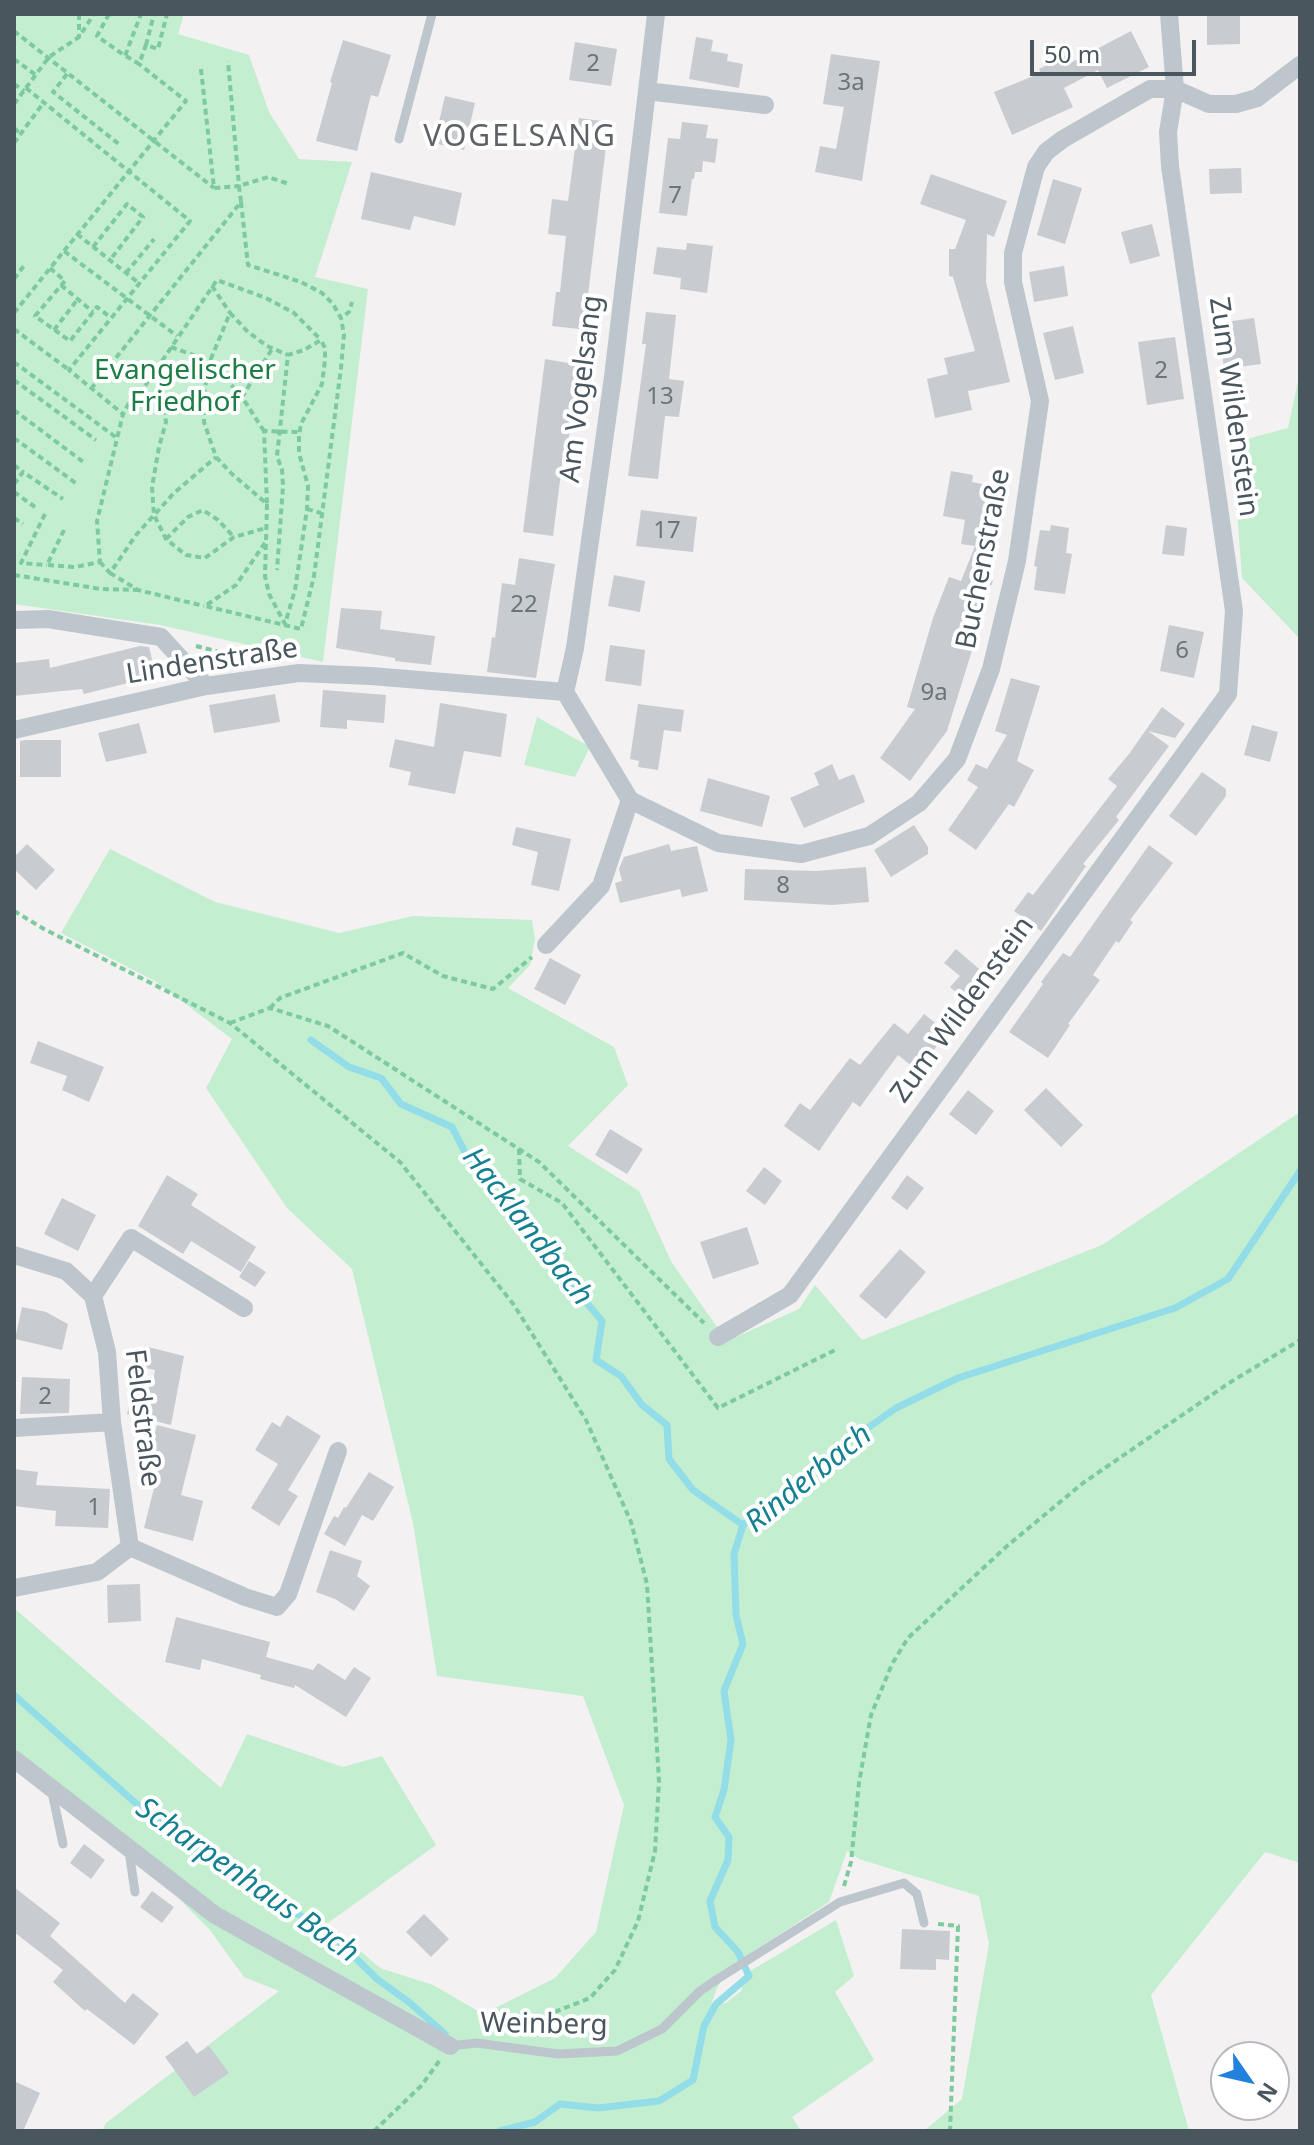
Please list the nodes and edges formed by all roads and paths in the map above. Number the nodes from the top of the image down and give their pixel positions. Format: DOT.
graph roads {
  1 [pos="79,14"];
  2 [pos="94,14"];
  3 [pos="109,14"];
  4 [pos="154,14"];
  5 [pos="167,14"];
  6 [pos="432,14"];
  7 [pos="656,14"];
  8 [pos="1169,14"];
  9 [pos="139,16"];
  10 [pos="14,31"];
  11 [pos="79,37"];
  12 [pos="146,45"];
  13 [pos="125,56"];
  14 [pos="49,57"];
  15 [pos="14,59"];
  16 [pos="228,61"];
  17 [pos="139,64"];
  18 [pos="1300,65"];
  19 [pos="201,69"];
  20 [pos="67,74"];
  21 [pos="36,75"];
  22 [pos="14,84"];
  23 [pos="1175,89"];
  24 [pos="25,90"];
  25 [pos="647,91"];
  26 [pos="44,102"];
  27 [pos="14,104"];
  28 [pos="765,105"];
  29 [pos="14,128"];
  30 [pos="21,134"];
  31 [pos="399,139"];
  32 [pos="154,140"];
  33 [pos="14,143"];
  34 [pos="120,145"];
  35 [pos="128,170"];
  36 [pos="289,184"];
  37 [pos="239,186"];
  38 [pos="214,188"];
  39 [pos="241,202"];
  40 [pos="77,234"];
  41 [pos="154,239"];
  42 [pos="93,247"];
  43 [pos="64,251"];
  44 [pos="110,260"];
  45 [pos="26,263"];
  46 [pos="50,268"];
  47 [pos="126,273"];
  48 [pos="14,279"];
  49 [pos="140,284"];
  50 [pos="61,285"];
  51 [pos="212,286"];
  52 [pos="78,299"];
  53 [pos="127,299"];
  54 [pos="352,302"];
  55 [pos="93,312"];
  56 [pos="14,313"];
  57 [pos="230,313"];
  58 [pos="149,316"];
  59 [pos="111,318"];
  60 [pos="341,318"];
  61 [pos="14,329"];
  62 [pos="54,330"];
  63 [pos="177,337"];
  64 [pos="321,340"];
  65 [pos="171,347"];
  66 [pos="272,349"];
  67 [pos="288,355"];
  68 [pos="210,361"];
  69 [pos="14,362"];
  70 [pos="157,367"];
  71 [pos="69,370"];
  72 [pos="14,380"];
  73 [pos="91,389"];
  74 [pos="242,397"];
  75 [pos="14,410"];
  76 [pos="123,414"];
  77 [pos="264,431"];
  78 [pos="281,432"];
  79 [pos="300,432"];
  80 [pos="14,438"];
  81 [pos="117,438"];
  82 [pos="96,440"];
  83 [pos="216,457"];
  84 [pos="86,464"];
  85 [pos="14,465"];
  86 [pos="23,472"];
  87 [pos="14,484"];
  88 [pos="77,484"];
  89 [pos="14,492"];
  90 [pos="63,499"];
  91 [pos="267,504"];
  92 [pos="35,507"];
  93 [pos="307,509"];
  94 [pos="321,513"];
  95 [pos="45,514"];
  96 [pos="154,515"];
  97 [pos="14,518"];
  98 [pos="23,524"];
  99 [pos="266,528"];
  100 [pos="64,530"];
  101 [pos="234,537"];
  102 [pos="166,539"];
  103 [pos="266,542"];
  104 [pos="265,559"];
  105 [pos="277,560"];
  106 [pos="14,562"];
  107 [pos="100,562"];
  108 [pos="21,563"];
  109 [pos="47,565"];
  110 [pos="277,570"];
  111 [pos="110,573"];
  112 [pos="14,575"];
  113 [pos="138,590"];
  114 [pos="205,606"];
  115 [pos="14,620"];
  116 [pos="285,624"];
  117 [pos="161,637"];
  118 [pos="253,661"];
  119 [pos="206,686"];
  120 [pos="565,692"];
  121 [pos="14,730"];
  122 [pos="630,800"];
  123 [pos="14,911"];
  124 [pos="546,945"];
  125 [pos="270,1008"];
  126 [pos="230,1023"];
  127 [pos="519,1149"];
  128 [pos="14,1255"];
  129 [pos="93,1296"];
  130 [pos="244,1308"];
  131 [pos="718,1337"];
  132 [pos="1300,1340"];
  133 [pos="837,1349"];
  134 [pos="112,1422"];
  135 [pos="14,1428"];
  136 [pos="338,1451"];
  137 [pos="130,1547"];
  138 [pos="14,1588"];
  139 [pos="14,1759"];
  140 [pos="52,1788"];
  141 [pos="63,1844"];
  142 [pos="129,1848"];
  143 [pos="135,1892"];
  144 [pos="840,1902"];
  145 [pos="924,1923"];
  146 [pos="477,2043"];
  147 [pos="450,2046"];
  148 [pos="374,2131"];
  149 [pos="950,2131"];
  1 -- 11 [label="path"];
  2 -- 11 [label="path"];
  3 -- 13 [label="path"];
  4 -- 12 [label="path"];
  5 -- 12 [label="path"];
  6 -- 31 [label="lane"];
  7 -- 25 [label="street, Am Vogelsang"];
  8 -- 23 [label="street, Zum Wildenstein"];
  9 -- 13 [label="path"];
  10 -- 14 [label="path"];
  11 -- 14 [label="path"];
  12 -- 17 [label="path"];
  13 -- 17 [label="path"];
  14 -- 21 [label="path"];
  14 -- 32 [label="path"];
  15 -- 21 [label="path"];
  16 -- 37 [label="path"];
  17 -- 32 [label="path"];
  18 -- 23 [label="street"];
  19 -- 38 [label="path"];
  20 -- 34 [label="path"];
  21 -- 24 [label="path"];
  22 -- 24 [label="path"];
  23 -- 122 [label="street, Buchenstraße"];
  23 -- 131 [label="street, Zum Wildenstein"];
  24 -- 26 [label="path"];
  24 -- 27 [label="path"];
  25 -- 28 [label="street"];
  25 -- 120 [label="street, Am Vogelsang"];
  26 -- 30 [label="path"];
  26 -- 35 [label="path"];
  29 -- 30 [label="path"];
  30 -- 33 [label="path"];
  32 -- 35 [label="path"];
  32 -- 38 [label="path"];
  35 -- 40 [label="path"];
  35 -- 49 [label="path"];
  36 -- 37 [label="path"];
  37 -- 38 [label="path"];
  37 -- 39 [label="path"];
  39 -- 58 [label="path"];
  39 -- 60 [label="path"];
  40 -- 42 [label="path"];
  40 -- 43 [label="path"];
  41 -- 47 [label="path"];
  42 -- 44 [label="path"];
  42 -- 44 [label="path"];
  43 -- 46 [label="path"];
  43 -- 53 [label="path"];
  44 -- 47 [label="path"];
  45 -- 48 [label="path"];
  46 -- 50 [label="path"];
  46 -- 56 [label="path"];
  47 -- 49 [label="path"];
  49 -- 53 [label="path"];
  50 -- 52 [label="path"];
  50 -- 62 [label="path"];
  51 -- 57 [label="path"];
  51 -- 63 [label="path"];
  51 -- 64 [label="path"];
  52 -- 55 [label="path"];
  52 -- 62 [label="path"];
  53 -- 58 [label="path"];
  53 -- 59 [label="path"];
  54 -- 60 [label="path"];
  55 -- 59 [label="path"];
  55 -- 62 [label="path"];
  57 -- 66 [label="path"];
  57 -- 68 [label="path"];
  58 -- 63 [label="path"];
  58 -- 73 [label="path"];
  59 -- 71 [label="path"];
  60 -- 116 [label="path"];
  61 -- 71 [label="path"];
  63 -- 65 [label="path"];
  64 -- 67 [label="path"];
  64 -- 79 [label="path"];
  65 -- 68 [label="path"];
  65 -- 70 [label="path"];
  66 -- 67 [label="path"];
  66 -- 74 [label="path"];
  67 -- 78 [label="path"];
  68 -- 74 [label="path"];
  68 -- 83 [label="path"];
  69 -- 81 [label="path"];
  70 -- 76 [label="path"];
  70 -- 96 [label="path"];
  71 -- 73 [label="path"];
  72 -- 82 [label="path"];
  73 -- 76 [label="path"];
  74 -- 77 [label="path"];
  75 -- 84 [label="path"];
  76 -- 81 [label="path"];
  77 -- 78 [label="path"];
  77 -- 91 [label="path"];
  78 -- 79 [label="path"];
  78 -- 105 [label="path"];
  79 -- 93 [label="path"];
  80 -- 88 [label="path"];
  81 -- 107 [label="path"];
  83 -- 91 [label="path"];
  83 -- 96 [label="path"];
  85 -- 86 [label="path"];
  86 -- 87 [label="path"];
  86 -- 90 [label="path"];
  89 -- 92 [label="path"];
  91 -- 99 [label="path"];
  93 -- 94 [label="path"];
  93 -- 116 [label="path"];
  95 -- 108 [label="path"];
  96 -- 102 [label="path"];
  96 -- 111 [label="path"];
  97 -- 98 [label="path"];
  99 -- 101 [label="path"];
  99 -- 103 [label="path"];
  100 -- 109 [label="path"];
  101 -- 102 [label="path"];
  101 -- 102 [label="path"];
  103 -- 104 [label="path"];
  103 -- 114 [label="path"];
  104 -- 105 [label="path"];
  104 -- 116 [label="path"];
  105 -- 110 [label="path"];
  106 -- 108 [label="path"];
  107 -- 109 [label="path"];
  107 -- 111 [label="path"];
  108 -- 109 [label="path"];
  111 -- 113 [label="path"];
  112 -- 113 [label="path"];
  113 -- 114 [label="path"];
  114 -- 116 [label="path"];
  115 -- 117 [label="street"];
  117 -- 118 [label="path"];
  117 -- 119 [label="street"];
  119 -- 120 [label="street, Lindenstraße"];
  119 -- 121 [label="street, Lindenstraße"];
  120 -- 122 [label="street"];
  122 -- 124 [label="street"];
  123 -- 126 [label="path"];
  124 -- 125 [label="path"];
  125 -- 126 [label="path"];
  125 -- 127 [label="path"];
  126 -- 146 [label="path"];
  127 -- 131 [label="path"];
  127 -- 133 [label="path"];
  128 -- 129 [label="street"];
  129 -- 130 [label="street"];
  129 -- 134 [label="street, Feldstraße"];
  132 -- 144 [label="path"];
  134 -- 135 [label="street"];
  134 -- 137 [label="street, Feldstraße"];
  136 -- 137 [label="street"];
  137 -- 138 [label="street"];
  139 -- 140 [label="street"];
  140 -- 141 [label="lane"];
  140 -- 142 [label="street"];
  142 -- 143 [label="lane"];
  142 -- 147 [label="street"];
  144 -- 145 [label="lane, Weinberg"];
  144 -- 146 [label="lane, Weinberg"];
  145 -- 149 [label="path"];
  146 -- 147 [label="lane, Weinberg"];
  147 -- 148 [label="path"];
}
